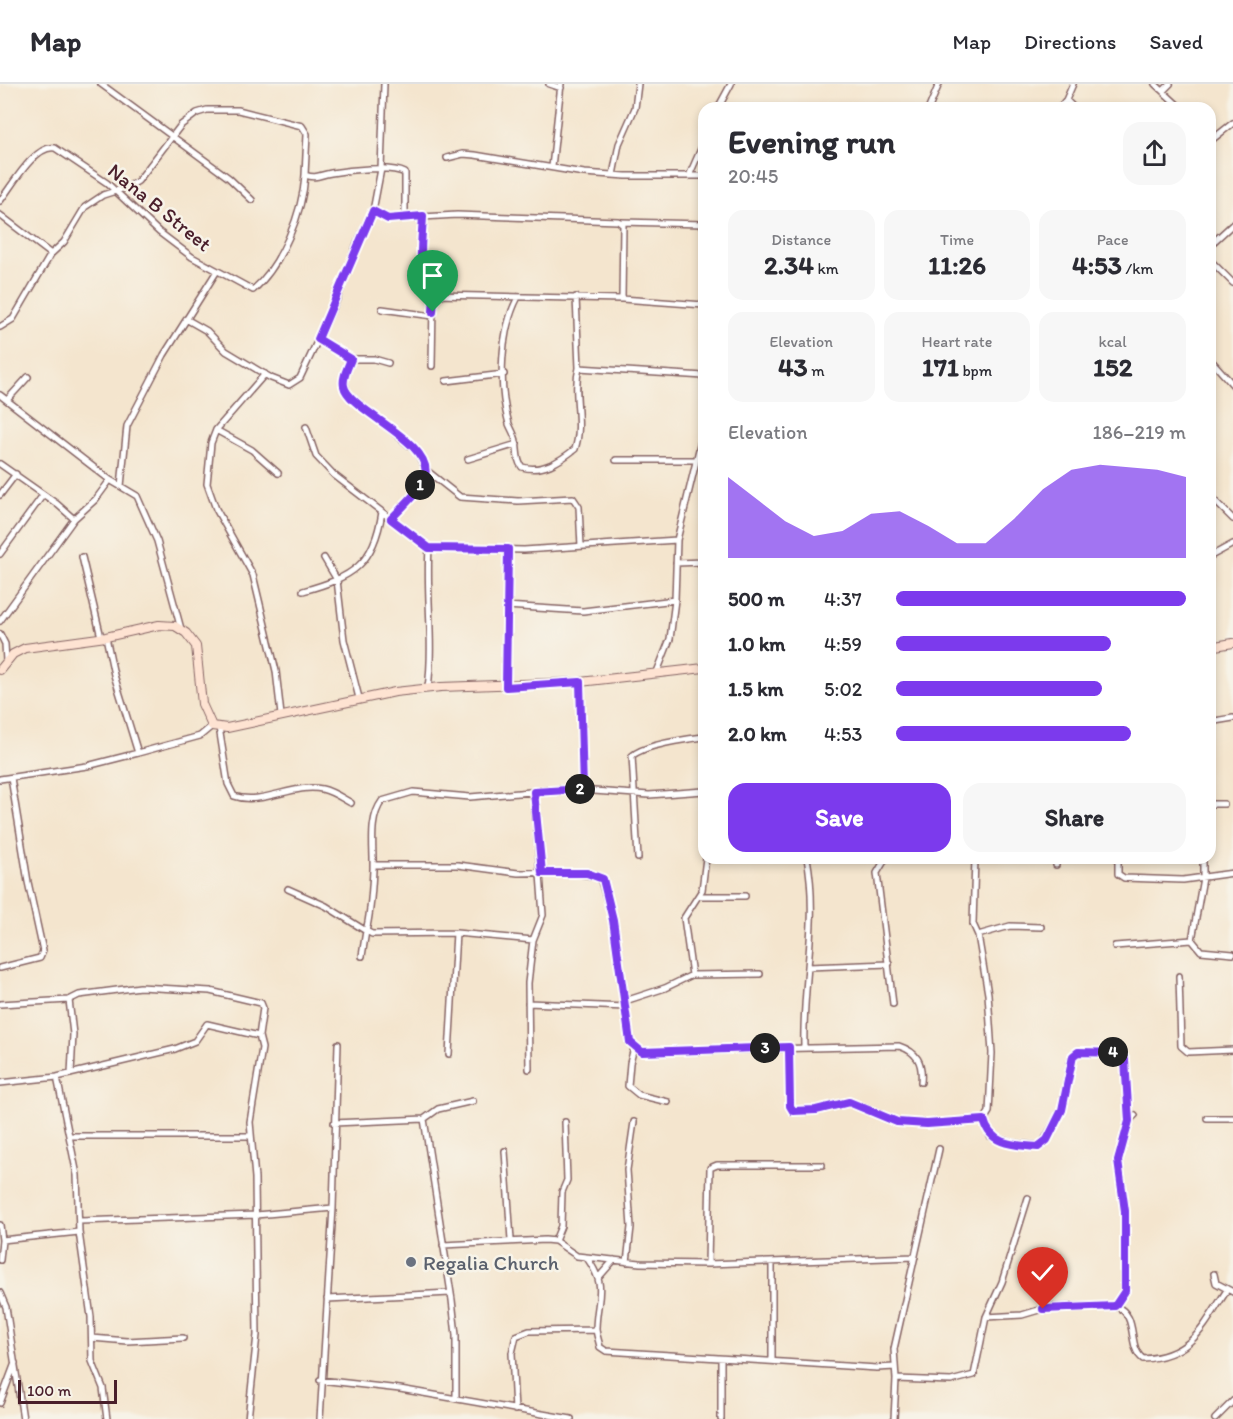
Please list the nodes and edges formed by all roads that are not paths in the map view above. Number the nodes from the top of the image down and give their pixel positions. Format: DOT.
graph roads {
  1 [pos="101,84"];
  2 [pos="384,84"];
  3 [pos="549,84"];
  4 [pos="638,84"];
  5 [pos="731,84"];
  6 [pos="939,84"];
  7 [pos="1072,84"];
  8 [pos="1155,84"];
  9 [pos="1170,84"];
  10 [pos="561,86"];
  11 [pos="1163,91"];
  12 [pos="1066,100"];
  13 [pos="721,102"];
  14 [pos="932,102"];
  15 [pos="1175,102"];
  16 [pos="1233,123"];
  17 [pos="1216,135"];
  18 [pos="171,137"];
  19 [pos="698,156"];
  20 [pos="447,158"];
  21 [pos="552,167"];
  22 [pos="381,169"];
  23 [pos="305,175"];
  24 [pos="613,175"];
  25 [pos="689,176"];
  26 [pos="698,176"];
  27 [pos="114,191"];
  28 [pos="252,200"];
  29 [pos="0,201"];
  30 [pos="373,211"];
  31 [pos="0,215"];
  32 [pos="423,216"];
  33 [pos="405,218"];
  34 [pos="621,222"];
  35 [pos="698,224"];
  36 [pos="1233,224"];
  37 [pos="1216,240"];
  38 [pos="51,254"];
  39 [pos="1216,267"];
  40 [pos="217,271"];
  41 [pos="1233,283"];
  42 [pos="434,296"];
  43 [pos="518,297"];
  44 [pos="576,297"];
  45 [pos="622,299"];
  46 [pos="698,305"];
  47 [pos="382,309"];
  48 [pos="433,316"];
  49 [pos="186,319"];
  50 [pos="0,327"];
  51 [pos="318,339"];
  52 [pos="351,359"];
  53 [pos="388,363"];
  54 [pos="432,366"];
  55 [pos="1216,366"];
  56 [pos="579,368"];
  57 [pos="265,374"];
  58 [pos="504,374"];
  59 [pos="698,376"];
  60 [pos="28,377"];
  61 [pos="446,381"];
  62 [pos="1233,385"];
  63 [pos="0,394"];
  64 [pos="6,400"];
  65 [pos="306,427"];
  66 [pos="216,430"];
  67 [pos="516,444"];
  68 [pos="698,452"];
  69 [pos="468,459"];
  70 [pos="616,460"];
  71 [pos="696,460"];
  72 [pos="0,464"];
  73 [pos="426,470"];
  74 [pos="278,473"];
  75 [pos="16,474"];
  76 [pos="110,480"];
  77 [pos="121,486"];
  78 [pos="0,495"];
  79 [pos="43,495"];
  80 [pos="1216,502"];
  81 [pos="382,512"];
  82 [pos="74,519"];
  83 [pos="391,519"];
  84 [pos="1233,519"];
  85 [pos="677,540"];
  86 [pos="1233,544"];
  87 [pos="581,546"];
  88 [pos="429,548"];
  89 [pos="508,549"];
  90 [pos="1216,553"];
  91 [pos="0,554"];
  92 [pos="82,557"];
  93 [pos="324,558"];
  94 [pos="698,562"];
  95 [pos="676,563"];
  96 [pos="336,580"];
  97 [pos="303,591"];
  98 [pos="675,600"];
  99 [pos="506,606"];
  100 [pos="0,621"];
  101 [pos="181,629"];
  102 [pos="0,634"];
  103 [pos="103,637"];
  104 [pos="1233,643"];
  105 [pos="1216,646"];
  106 [pos="6,661"];
  107 [pos="698,669"];
  108 [pos="0,670"];
  109 [pos="657,672"];
  110 [pos="580,682"];
  111 [pos="506,687"];
  112 [pos="428,688"];
  113 [pos="359,698"];
  114 [pos="281,715"];
  115 [pos="1233,718"];
  116 [pos="1216,721"];
  117 [pos="216,727"];
  118 [pos="698,738"];
  119 [pos="138,753"];
  120 [pos="11,778"];
  121 [pos="0,779"];
  122 [pos="583,789"];
  123 [pos="698,790"];
  124 [pos="534,792"];
  125 [pos="632,795"];
  126 [pos="351,803"];
  127 [pos="1216,804"];
  128 [pos="1224,804"];
  129 [pos="638,858"];
  130 [pos="705,864"];
  131 [pos="807,864"];
  132 [pos="881,864"];
  133 [pos="975,864"];
  134 [pos="1118,864"];
  135 [pos="1203,864"];
  136 [pos="373,865"];
  137 [pos="542,873"];
  138 [pos="1233,873"];
  139 [pos="1203,878"];
  140 [pos="288,889"];
  141 [pos="700,896"];
  142 [pos="745,896"];
  143 [pos="1041,927"];
  144 [pos="366,931"];
  145 [pos="456,933"];
  146 [pos="978,935"];
  147 [pos="533,940"];
  148 [pos="1192,940"];
  149 [pos="1115,946"];
  150 [pos="1233,954"];
  151 [pos="362,956"];
  152 [pos="889,964"];
  153 [pos="808,967"];
  154 [pos="0,968"];
  155 [pos="760,974"];
  156 [pos="692,975"];
  157 [pos="1179,976"];
  158 [pos="69,1000"];
  159 [pos="528,1003"];
  160 [pos="0,1004"];
  161 [pos="625,1004"];
  162 [pos="893,1004"];
  163 [pos="259,1036"];
  164 [pos="338,1044"];
  165 [pos="804,1046"];
  166 [pos="789,1047"];
  167 [pos="634,1048"];
  168 [pos="1233,1050"];
  169 [pos="448,1054"];
  170 [pos="529,1069"];
  171 [pos="71,1074"];
  172 [pos="57,1077"];
  173 [pos="921,1082"];
  174 [pos="0,1083"];
  175 [pos="473,1101"];
  176 [pos="668,1102"];
  177 [pos="1135,1115"];
  178 [pos="1207,1118"];
  179 [pos="1233,1118"];
  180 [pos="424,1119"];
  181 [pos="984,1120"];
  182 [pos="1129,1121"];
  183 [pos="565,1122"];
  184 [pos="634,1122"];
  185 [pos="334,1123"];
  186 [pos="70,1136"];
  187 [pos="251,1136"];
  188 [pos="939,1149"];
  189 [pos="505,1151"];
  190 [pos="822,1165"];
  191 [pos="1028,1198"];
  192 [pos="333,1208"];
  193 [pos="256,1215"];
  194 [pos="80,1221"];
  195 [pos="0,1225"];
  196 [pos="80,1232"];
  197 [pos="2,1240"];
  198 [pos="511,1240"];
  199 [pos="555,1241"];
  200 [pos="443,1245"];
  201 [pos="915,1257"];
  202 [pos="587,1258"];
  203 [pos="0,1260"];
  204 [pos="614,1260"];
  205 [pos="627,1262"];
  206 [pos="772,1262"];
  207 [pos="708,1264"];
  208 [pos="1214,1274"];
  209 [pos="599,1277"];
  210 [pos="1230,1291"];
  211 [pos="0,1293"];
  212 [pos="451,1293"];
  213 [pos="327,1299"];
  214 [pos="1115,1306"];
  215 [pos="986,1317"];
  216 [pos="596,1330"];
  217 [pos="92,1338"];
  218 [pos="183,1338"];
  219 [pos="721,1359"];
  220 [pos="772,1361"];
  221 [pos="15,1362"];
  222 [pos="895,1367"];
  223 [pos="896,1379"];
  224 [pos="320,1380"];
  225 [pos="456,1399"];
  226 [pos="1233,1401"];
  227 [pos="0,1403"];
  228 [pos="515,1410"];
  229 [pos="23,1419"];
  230 [pos="107,1419"];
  231 [pos="248,1419"];
  232 [pos="320,1419"];
  233 [pos="571,1419"];
  234 [pos="721,1419"];
  235 [pos="894,1419"];
  236 [pos="1215,1419"];
  1 -- 18 [label="street"];
  2 -- 22 [label="street"];
  3 -- 10 [label="street"];
  4 -- 24 [label="street"];
  5 -- 13 [label="street"];
  6 -- 14 [label="street"];
  7 -- 12 [label="street"];
  8 -- 11 [label="street"];
  9 -- 11 [label="street"];
  10 -- 21 [label="street"];
  11 -- 15 [label="street"];
  16 -- 17 [label="street"];
  18 -- 23 [label="street"];
  18 -- 27 [label="street"];
  18 -- 28 [label="street"];
  19 -- 25 [label="street"];
  20 -- 21 [label="street"];
  21 -- 24 [label="street"];
  22 -- 23 [label="street"];
  22 -- 30 [label="street"];
  22 -- 33 [label="street"];
  23 -- 40 [label="street, Nana B Street"];
  24 -- 25 [label="street"];
  25 -- 26 [label="street"];
  27 -- 29 [label="street, Nana B Street"];
  27 -- 38 [label="street"];
  27 -- 40 [label="street, Nana B Street"];
  30 -- 33 [label="street"];
  30 -- 51 [label="street"];
  31 -- 38 [label="street"];
  32 -- 33 [label="street"];
  32 -- 34 [label="street"];
  32 -- 42 [label="street"];
  34 -- 35 [label="street"];
  34 -- 45 [label="street"];
  36 -- 37 [label="street"];
  38 -- 50 [label="street"];
  39 -- 41 [label="street"];
  40 -- 49 [label="street"];
  42 -- 43 [label="street"];
  42 -- 48 [label="street"];
  43 -- 44 [label="street"];
  43 -- 58 [label="street"];
  44 -- 45 [label="street"];
  44 -- 56 [label="street"];
  45 -- 46 [label="street"];
  47 -- 48 [label="street"];
  48 -- 54 [label="street"];
  49 -- 57 [label="street"];
  49 -- 77 [label="street"];
  51 -- 52 [label="street"];
  51 -- 57 [label="street"];
  52 -- 53 [label="street"];
  52 -- 73 [label="street"];
  55 -- 62 [label="street"];
  56 -- 59 [label="street"];
  56 -- 67 [label="street"];
  57 -- 66 [label="street"];
  58 -- 61 [label="street"];
  58 -- 67 [label="street"];
  60 -- 64 [label="street"];
  63 -- 64 [label="street"];
  64 -- 76 [label="street"];
  65 -- 81 [label="street"];
  66 -- 74 [label="street"];
  66 -- 114 [label="street"];
  67 -- 69 [label="street"];
  68 -- 71 [label="street"];
  70 -- 71 [label="street"];
  71 -- 85 [label="street"];
  72 -- 75 [label="street"];
  73 -- 83 [label="street"];
  73 -- 87 [label="street"];
  75 -- 78 [label="street"];
  75 -- 79 [label="street"];
  76 -- 77 [label="street"];
  76 -- 82 [label="street"];
  77 -- 101 [label="street"];
  79 -- 82 [label="street"];
  79 -- 91 [label="street"];
  80 -- 84 [label="street"];
  81 -- 83 [label="street"];
  81 -- 96 [label="street"];
  82 -- 100 [label="street"];
  83 -- 88 [label="street"];
  85 -- 87 [label="street"];
  85 -- 95 [label="street"];
  86 -- 90 [label="street"];
  87 -- 89 [label="street"];
  88 -- 89 [label="street"];
  88 -- 112 [label="street"];
  89 -- 99 [label="street"];
  92 -- 103 [label="street"];
  93 -- 96 [label="street"];
  94 -- 95 [label="street"];
  95 -- 98 [label="street"];
  96 -- 97 [label="street"];
  96 -- 113 [label="street"];
  98 -- 99 [label="street"];
  98 -- 109 [label="street"];
  99 -- 111 [label="street"];
  101 -- 103 [label="street"];
  101 -- 117 [label="street"];
  102 -- 106 [label="street"];
  103 -- 106 [label="street"];
  103 -- 119 [label="street"];
  104 -- 105 [label="street"];
  106 -- 108 [label="street"];
  107 -- 109 [label="street"];
  109 -- 110 [label="street"];
  110 -- 111 [label="street"];
  110 -- 122 [label="street"];
  111 -- 112 [label="street"];
  112 -- 113 [label="street"];
  113 -- 114 [label="street"];
  114 -- 117 [label="street"];
  115 -- 116 [label="street"];
  117 -- 119 [label="street"];
  117 -- 126 [label="street"];
  118 -- 125 [label="street"];
  119 -- 120 [label="street"];
  120 -- 121 [label="street"];
  120 -- 154 [label="street"];
  122 -- 124 [label="street"];
  122 -- 125 [label="street"];
  123 -- 125 [label="street"];
  124 -- 136 [label="street"];
  124 -- 137 [label="street"];
  125 -- 129 [label="street"];
  127 -- 128 [label="street"];
  130 -- 141 [label="street"];
  131 -- 153 [label="street"];
  132 -- 152 [label="street"];
  133 -- 146 [label="street"];
  134 -- 139 [label="street"];
  135 -- 139 [label="street"];
  136 -- 137 [label="street"];
  136 -- 144 [label="street"];
  137 -- 147 [label="street"];
  137 -- 161 [label="street"];
  138 -- 139 [label="street"];
  139 -- 148 [label="street"];
  140 -- 144 [label="street"];
  141 -- 142 [label="street"];
  141 -- 156 [label="street"];
  143 -- 146 [label="street"];
  144 -- 145 [label="street"];
  144 -- 151 [label="street"];
  145 -- 147 [label="street"];
  145 -- 169 [label="street"];
  146 -- 181 [label="street"];
  147 -- 159 [label="street"];
  148 -- 149 [label="street"];
  148 -- 150 [label="street"];
  152 -- 153 [label="street"];
  152 -- 162 [label="street"];
  153 -- 165 [label="street"];
  155 -- 156 [label="street"];
  156 -- 161 [label="street"];
  157 -- 168 [label="street"];
  158 -- 160 [label="street"];
  158 -- 163 [label="street"];
  158 -- 171 [label="street"];
  159 -- 161 [label="street"];
  159 -- 170 [label="street"];
  161 -- 167 [label="street"];
  163 -- 171 [label="street"];
  163 -- 187 [label="street"];
  164 -- 185 [label="street"];
  165 -- 166 [label="street"];
  165 -- 173 [label="street"];
  166 -- 167 [label="street"];
  166 -- 181 [label="street"];
  167 -- 176 [label="street"];
  171 -- 172 [label="street"];
  172 -- 174 [label="street"];
  172 -- 186 [label="street"];
  175 -- 180 [label="street"];
  177 -- 182 [label="street"];
  178 -- 179 [label="street"];
  180 -- 185 [label="street"];
  180 -- 200 [label="street"];
  181 -- 182 [label="street"];
  182 -- 214 [label="street"];
  183 -- 199 [label="street"];
  184 -- 205 [label="street"];
  185 -- 192 [label="street"];
  186 -- 187 [label="street"];
  186 -- 194 [label="street"];
  187 -- 193 [label="street"];
  188 -- 201 [label="street"];
  189 -- 198 [label="street"];
  190 -- 207 [label="street"];
  191 -- 215 [label="street"];
  192 -- 193 [label="street"];
  192 -- 213 [label="street"];
  193 -- 194 [label="street"];
  193 -- 231 [label="street"];
  194 -- 196 [label="street"];
  195 -- 197 [label="street"];
  196 -- 197 [label="street"];
  196 -- 217 [label="street"];
  197 -- 203 [label="street"];
  198 -- 199 [label="street"];
  198 -- 200 [label="street"];
  199 -- 202 [label="street"];
  200 -- 212 [label="street"];
  201 -- 206 [label="street"];
  201 -- 222 [label="street"];
  202 -- 204 [label="street"];
  202 -- 209 [label="street"];
  204 -- 205 [label="street"];
  204 -- 209 [label="street"];
  205 -- 207 [label="street"];
  206 -- 207 [label="street"];
  206 -- 220 [label="street"];
  208 -- 210 [label="street"];
  209 -- 216 [label="street"];
  210 -- 214 [label="street"];
  211 -- 221 [label="street"];
  212 -- 213 [label="street"];
  212 -- 225 [label="street"];
  213 -- 224 [label="street"];
  214 -- 215 [label="street"];
  215 -- 223 [label="street"];
  216 -- 219 [label="street"];
  216 -- 228 [label="street"];
  217 -- 218 [label="street"];
  217 -- 230 [label="street"];
  219 -- 220 [label="street"];
  219 -- 234 [label="street"];
  220 -- 222 [label="street"];
  221 -- 227 [label="street"];
  221 -- 229 [label="street"];
  222 -- 223 [label="street"];
  223 -- 235 [label="street"];
  224 -- 225 [label="street"];
  224 -- 232 [label="street"];
  225 -- 228 [label="street"];
  226 -- 236 [label="street"];
  228 -- 233 [label="street"];
}
